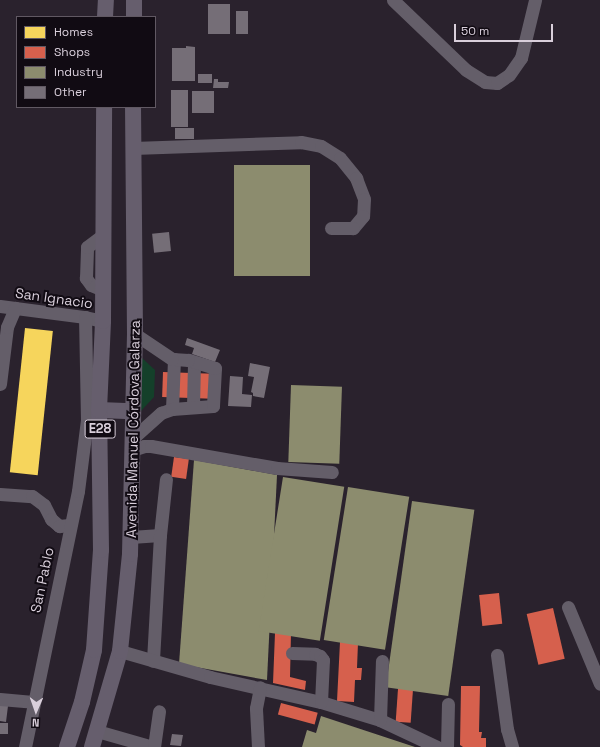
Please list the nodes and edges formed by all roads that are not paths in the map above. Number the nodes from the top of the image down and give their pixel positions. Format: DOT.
graph roads {
  1 [pos="106,0"];
  2 [pos="134,0"];
  3 [pos="392,0"];
  4 [pos="535,0"];
  5 [pos="105,16"];
  6 [pos="134,16"];
  7 [pos="104,108"];
  8 [pos="133,108"];
  9 [pos="133,148"];
  10 [pos="331,228"];
  11 [pos="0,306"];
  12 [pos="15,308"];
  13 [pos="85,317"];
  14 [pos="103,321"];
  15 [pos="135,334"];
  16 [pos="174,359"];
  17 [pos="194,363"];
  18 [pos="0,384"];
  19 [pos="193,406"];
  20 [pos="172,409"];
  21 [pos="99,410"];
  22 [pos="132,411"];
  23 [pos="87,420"];
  24 [pos="133,444"];
  25 [pos="332,472"];
  26 [pos="166,479"];
  27 [pos="0,494"];
  28 [pos="69,525"];
  29 [pos="160,536"];
  30 [pos="131,537"];
  31 [pos="568,607"];
  32 [pos="120,651"];
  33 [pos="292,653"];
  34 [pos="497,655"];
  35 [pos="153,661"];
  36 [pos="382,661"];
  37 [pos="600,684"];
  38 [pos="260,687"];
  39 [pos="0,700"];
  40 [pos="33,702"];
  41 [pos="321,702"];
  42 [pos="448,704"];
  43 [pos="159,711"];
  44 [pos="380,720"];
  45 [pos="97,731"];
  46 [pos="25,747"];
  47 [pos="67,747"];
  48 [pos="92,747"];
  49 [pos="153,747"];
  50 [pos="258,747"];
  51 [pos="437,747"];
  52 [pos="447,747"];
  53 [pos="512,747"];
  1 -- 5 [label="main road"];
  2 -- 6 [label="main road"];
  3 -- 4 [label="street"];
  7 -- 14 [label="main road, E28"];
  8 -- 9 [label="main road, Avenida Manuel Córdova Galarza / E28"];
  9 -- 10 [label="street"];
  9 -- 15 [label="main road, Avenida Manuel Córdova Galarza / E28"];
  11 -- 12 [label="street, San Ignacio"];
  12 -- 13 [label="street, San Ignacio"];
  12 -- 18 [label="street"];
  13 -- 14 [label="street, San Ignacio"];
  13 -- 23 [label="street, San Pablo"];
  14 -- 21 [label="main road, E28"];
  15 -- 16 [label="street"];
  15 -- 22 [label="main road, Avenida Manuel Córdova Galarza / E28"];
  16 -- 17 [label="street"];
  16 -- 20 [label="street"];
  17 -- 19 [label="street"];
  17 -- 19 [label="street"];
  19 -- 20 [label="street"];
  20 -- 24 [label="street"];
  21 -- 22 [label="main road"];
  21 -- 23 [label="street"];
  21 -- 47 [label="main road, E28"];
  22 -- 24 [label="main road, Avenida Manuel Córdova Galarza / E28"];
  23 -- 28 [label="street, San Pablo"];
  24 -- 25 [label="street"];
  24 -- 30 [label="main road, Avenida Manuel Córdova Galarza / E28"];
  26 -- 29 [label="street"];
  27 -- 28 [label="street"];
  28 -- 40 [label="street, San Pablo"];
  29 -- 30 [label="street"];
  29 -- 35 [label="street"];
  30 -- 32 [label="main road, Avenida Manuel Córdova Galarza / E28"];
  31 -- 37 [label="street"];
  32 -- 35 [label="street"];
  32 -- 45 [label="main road, Avenida Manuel Córdova Galarza / E28"];
  33 -- 41 [label="street"];
  34 -- 53 [label="street"];
  35 -- 38 [label="street"];
  36 -- 44 [label="street"];
  38 -- 41 [label="street"];
  38 -- 50 [label="street"];
  39 -- 40 [label="street"];
  40 -- 46 [label="street, San Pablo"];
  41 -- 44 [label="street"];
  42 -- 52 [label="street"];
  43 -- 49 [label="street"];
  44 -- 51 [label="street"];
  45 -- 48 [label="main road, Avenida Manuel Córdova Galarza / E28"];
  45 -- 49 [label="street"];
}
